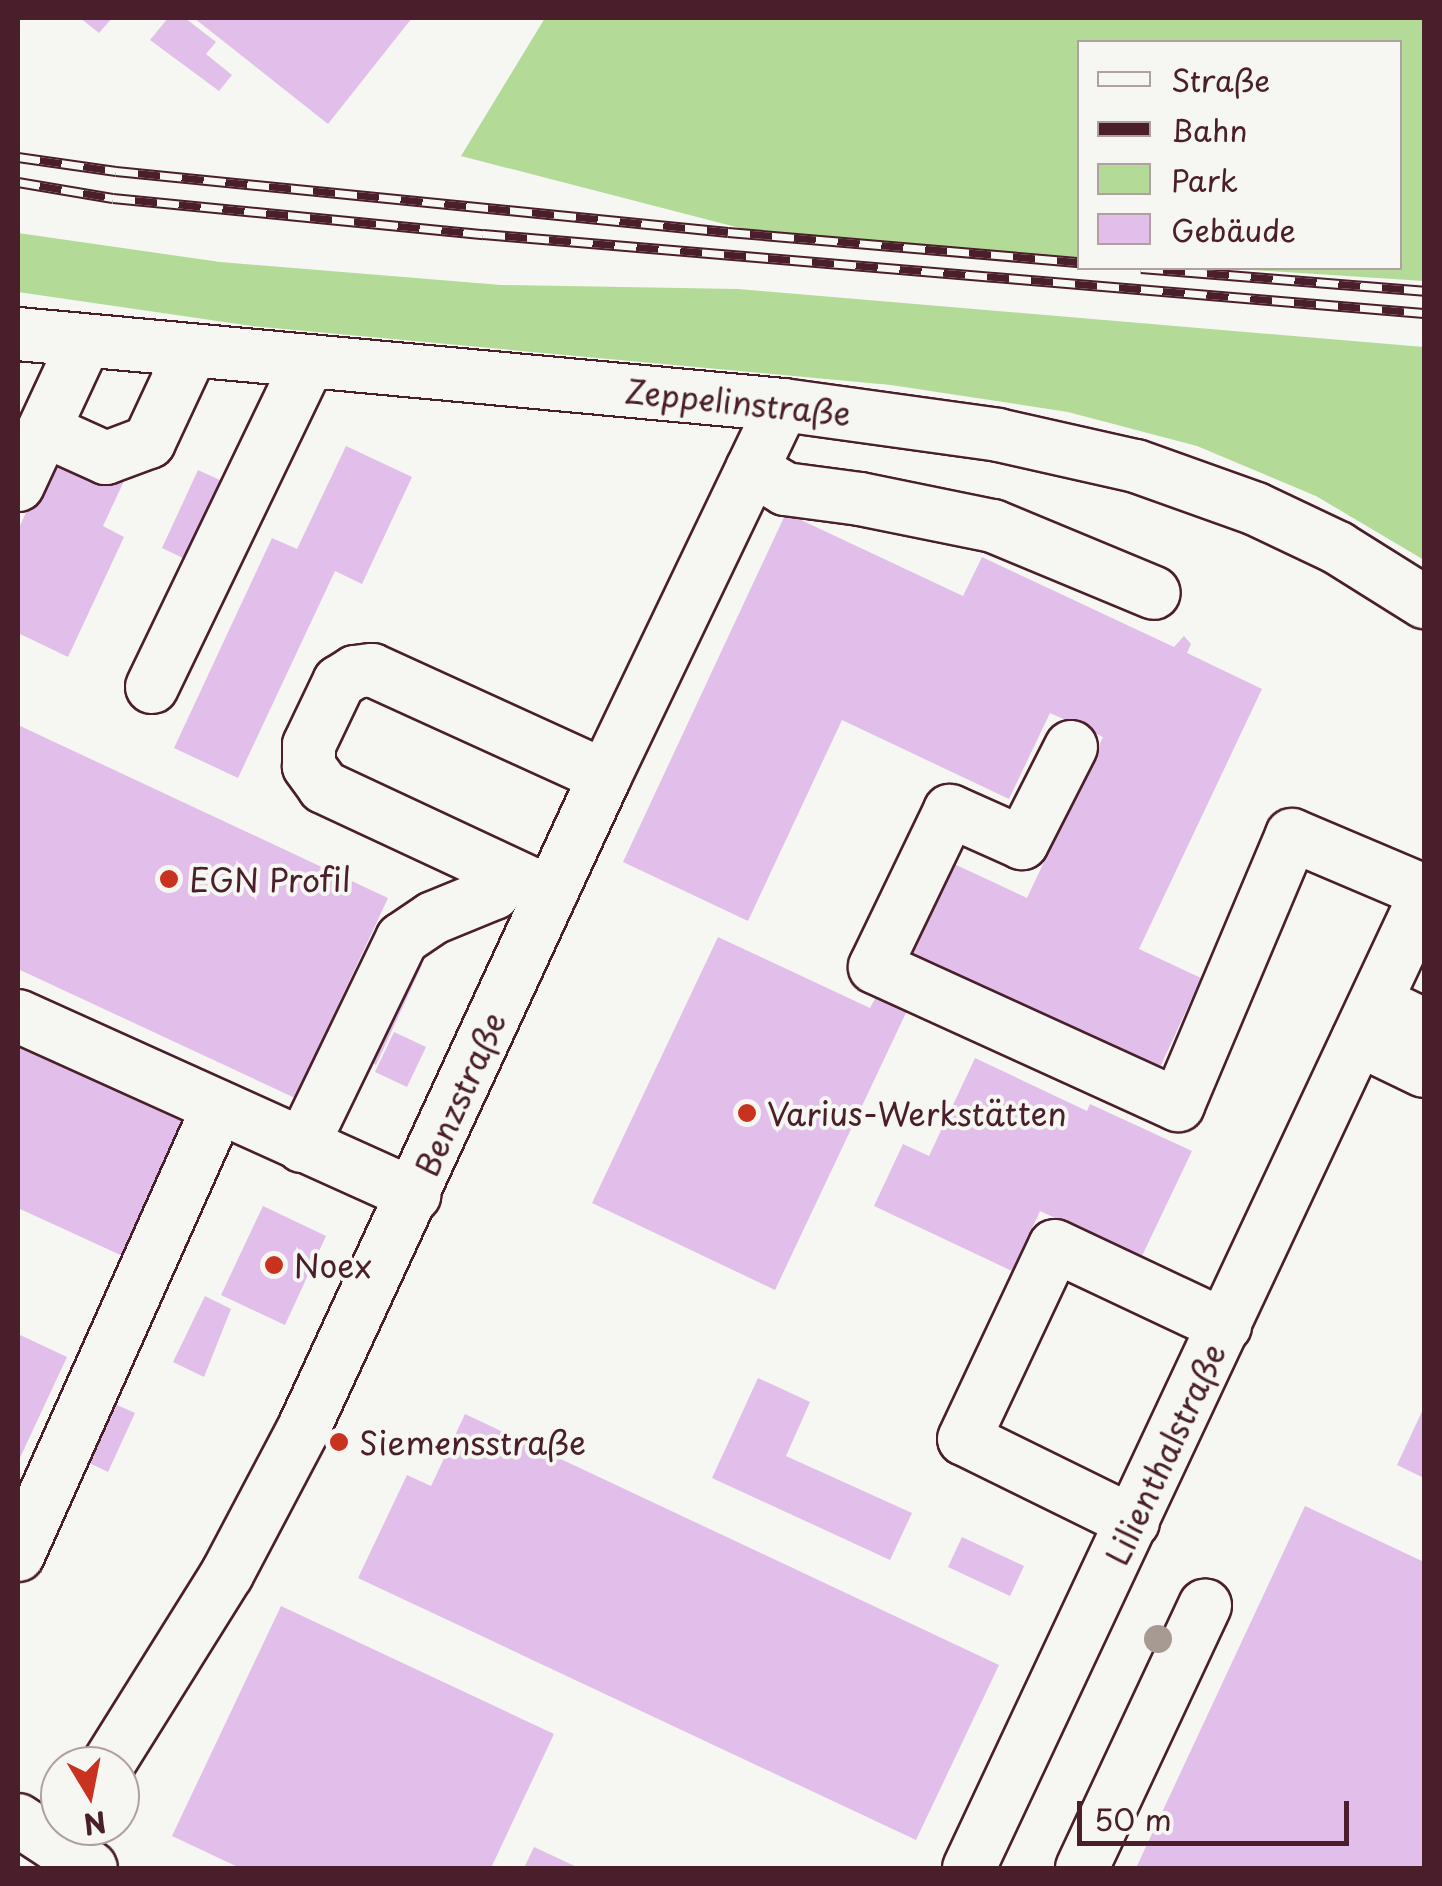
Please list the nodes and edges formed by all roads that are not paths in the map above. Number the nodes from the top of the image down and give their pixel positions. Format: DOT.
graph roads {
  1 [pos="18,334"];
  2 [pos="84,343"];
  3 [pos="191,352"];
  4 [pos="308,363"];
  5 [pos="783,405"];
  6 [pos="44,430"];
  7 [pos="752,469"];
  8 [pos="18,485"];
  9 [pos="1154,593"];
  10 [pos="1424,602"];
  11 [pos="152,687"];
  12 [pos="1071,747"];
  13 [pos="605,776"];
  14 [pos="504,872"];
  15 [pos="551,893"];
  16 [pos="1424,895"];
  17 [pos="18,1016"];
  18 [pos="1367,1020"];
  19 [pos="1424,1025"];
  20 [pos="1424,1070"];
  21 [pos="218,1107"];
  22 [pos="302,1146"];
  23 [pos="414,1196"];
  24 [pos="1225,1326"];
  25 [pos="1133,1522"];
  26 [pos="18,1555"];
  27 [pos="1205,1605"];
  28 [pos="119,1746"];
  29 [pos="969,1868"];
  30 [pos="1082,1868"];
  1 -- 2 [label="street, Zeppelinstraße"];
  2 -- 3 [label="street, Zeppelinstraße"];
  2 -- 6 [label="street"];
  3 -- 4 [label="street, Zeppelinstraße"];
  3 -- 6 [label="street"];
  4 -- 5 [label="street, Zeppelinstraße"];
  4 -- 11 [label="street"];
  5 -- 7 [label="street, Benzstraße"];
  5 -- 10 [label="street, Zeppelinstraße"];
  6 -- 8 [label="street"];
  7 -- 9 [label="street"];
  7 -- 13 [label="street, Benzstraße"];
  12 -- 16 [label="street"];
  13 -- 14 [label="street"];
  13 -- 15 [label="street, Benzstraße"];
  14 -- 15 [label="street"];
  14 -- 22 [label="street"];
  15 -- 23 [label="street, Benzstraße"];
  16 -- 18 [label="street, Lilienthalstraße"];
  17 -- 21 [label="street"];
  18 -- 19 [label="street"];
  18 -- 20 [label="street"];
  18 -- 24 [label="street, Lilienthalstraße"];
  21 -- 22 [label="street"];
  21 -- 26 [label="street"];
  22 -- 23 [label="street"];
  23 -- 28 [label="street, Benzstraße"];
  24 -- 25 [label="street, Lilienthalstraße"];
  24 -- 25 [label="street"];
  25 -- 29 [label="street, Lilienthalstraße"];
  27 -- 30 [label="street"];
}
